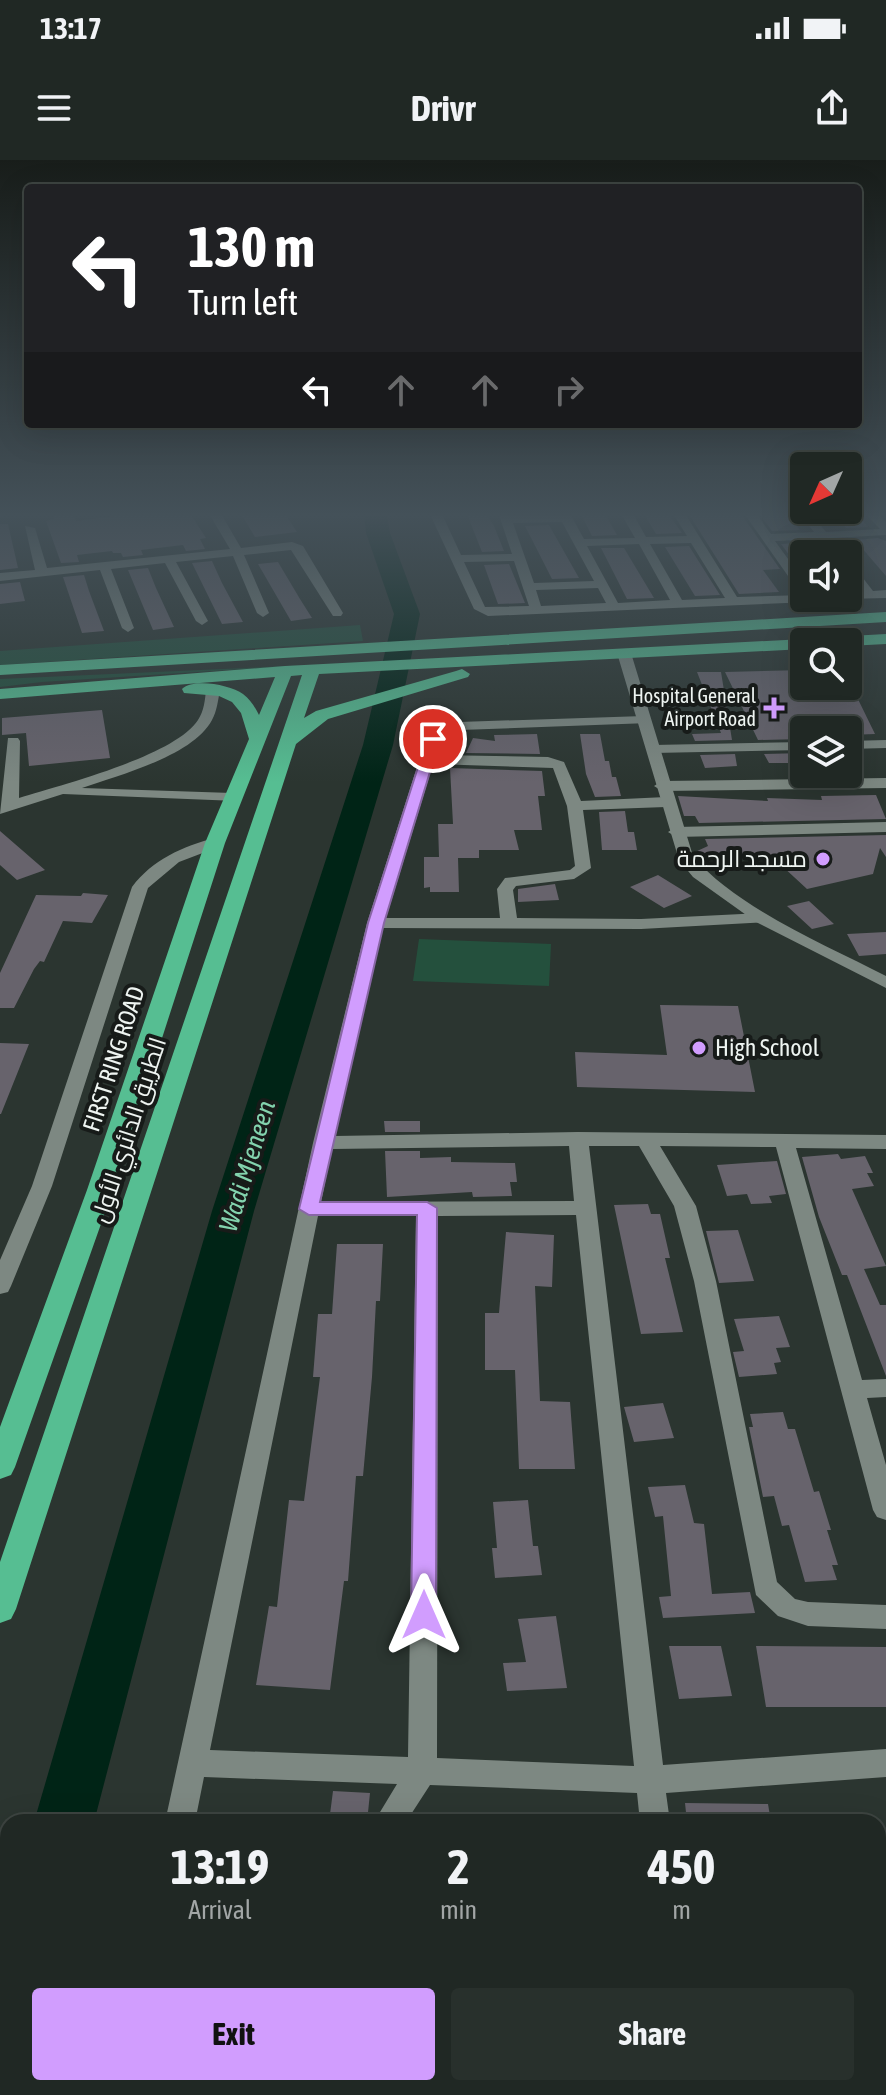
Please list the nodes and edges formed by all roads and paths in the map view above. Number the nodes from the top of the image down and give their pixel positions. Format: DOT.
graph roads {
  1 [pos="118,602"];
  2 [pos="192,602"];
  3 [pos="259,602"];
  4 [pos="330,602"];
  5 [pos="479,602"];
  6 [pos="534,602"];
  7 [pos="612,602"];
  8 [pos="677,602"];
  9 [pos="729,602"];
  10 [pos="679,605"];
  11 [pos="615,608"];
  12 [pos="537,612"];
  13 [pos="263,613"];
  14 [pos="337,613"];
  15 [pos="886,617"];
  16 [pos="202,621"];
  17 [pos="128,628"];
  18 [pos="886,639"];
  19 [pos="862,640"];
  20 [pos="790,645"];
  21 [pos="624,653"];
  22 [pos="543,659"];
  23 [pos="0,670"];
  24 [pos="312,670"];
  25 [pos="285,671"];
  26 [pos="128,683"];
  27 [pos="213,690"];
  28 [pos="0,694"];
  29 [pos="644,720"];
  30 [pos="13,741"];
  31 [pos="258,743"];
  32 [pos="886,744"];
  33 [pos="285,745"];
  34 [pos="862,745"];
  35 [pos="790,746"];
  36 [pos="653,749"];
  37 [pos="427,759"];
  38 [pos="6,771"];
  39 [pos="886,783"];
  40 [pos="58,792"];
  41 [pos="664,794"];
  42 [pos="232,798"];
  43 [pos="575,806"];
  44 [pos="6,807"];
  45 [pos="886,827"];
  46 [pos="676,832"];
  47 [pos="215,843"];
  48 [pos="762,918"];
  49 [pos="509,922"];
  50 [pos="376,923"];
  51 [pos="884,981"];
  52 [pos="578,1139"];
  53 [pos="645,1139"];
  54 [pos="784,1140"];
  55 [pos="886,1142"];
  56 [pos="323,1143"];
  57 [pos="427,1208"];
  58 [pos="586,1208"];
  59 [pos="309,1209"];
  60 [pos="0,1286"];
  61 [pos="886,1388"];
  62 [pos="853,1389"];
  63 [pos="0,1467"];
  64 [pos="885,1503"];
  65 [pos="0,1609"];
  66 [pos="886,1617"];
  67 [pos="191,1763"];
  68 [pos="886,1763"];
  69 [pos="422,1772"];
  70 [pos="650,1780"];
  71 [pos="181,1814"];
  72 [pos="394,1814"];
  73 [pos="654,1814"];
  1 -- 17 [label="street"];
  2 -- 16 [label="street"];
  3 -- 13 [label="street"];
  4 -- 14 [label="street"];
  5 -- 12 [label="street"];
  6 -- 12 [label="street"];
  7 -- 11 [label="street"];
  8 -- 10 [label="street"];
  9 -- 10 [label="street"];
  10 -- 11 [label="street"];
  11 -- 12 [label="street"];
  15 -- 23 [label="highway"];
  18 -- 19 [label="highway"];
  20 -- 21 [label="highway"];
  21 -- 22 [label="highway"];
  21 -- 29 [label="street"];
  22 -- 24 [label="highway"];
  22 -- 33 [label="highway"];
  24 -- 25 [label="highway"];
  24 -- 33 [label="highway, الطريق الدائري الأول"];
  25 -- 26 [label="highway"];
  25 -- 31 [label="highway, FIRST RING ROAD"];
  26 -- 27 [label="highway"];
  26 -- 28 [label="highway"];
  27 -- 31 [label="highway"];
  27 -- 40 [label="street"];
  29 -- 36 [label="street"];
  29 -- 37 [label="street"];
  30 -- 38 [label="street"];
  31 -- 42 [label="highway, FIRST RING ROAD"];
  32 -- 34 [label="street"];
  33 -- 65 [label="highway, الطريق الدائري الأول"];
  35 -- 36 [label="street"];
  36 -- 41 [label="street"];
  37 -- 43 [label="street"];
  37 -- 50 [label="street"];
  38 -- 44 [label="street"];
  39 -- 41 [label="street"];
  40 -- 42 [label="street"];
  40 -- 44 [label="street"];
  41 -- 43 [label="street"];
  41 -- 46 [label="street"];
  42 -- 47 [label="highway, FIRST RING ROAD"];
  43 -- 49 [label="street"];
  45 -- 46 [label="street"];
  46 -- 48 [label="street"];
  47 -- 60 [label="street"];
  47 -- 63 [label="highway, FIRST RING ROAD"];
  48 -- 49 [label="street"];
  48 -- 51 [label="street"];
  49 -- 50 [label="street"];
  50 -- 56 [label="street"];
  52 -- 53 [label="street"];
  52 -- 56 [label="street"];
  52 -- 58 [label="street"];
  53 -- 54 [label="street"];
  53 -- 66 [label="street"];
  54 -- 55 [label="street"];
  54 -- 62 [label="street"];
  56 -- 59 [label="street"];
  57 -- 58 [label="street"];
  57 -- 59 [label="street"];
  57 -- 69 [label="street"];
  58 -- 70 [label="street"];
  59 -- 67 [label="street"];
  61 -- 62 [label="street"];
  62 -- 64 [label="street"];
  67 -- 69 [label="street"];
  67 -- 71 [label="street"];
  68 -- 70 [label="street"];
  69 -- 70 [label="street"];
  69 -- 72 [label="street"];
  70 -- 73 [label="street"];
}
